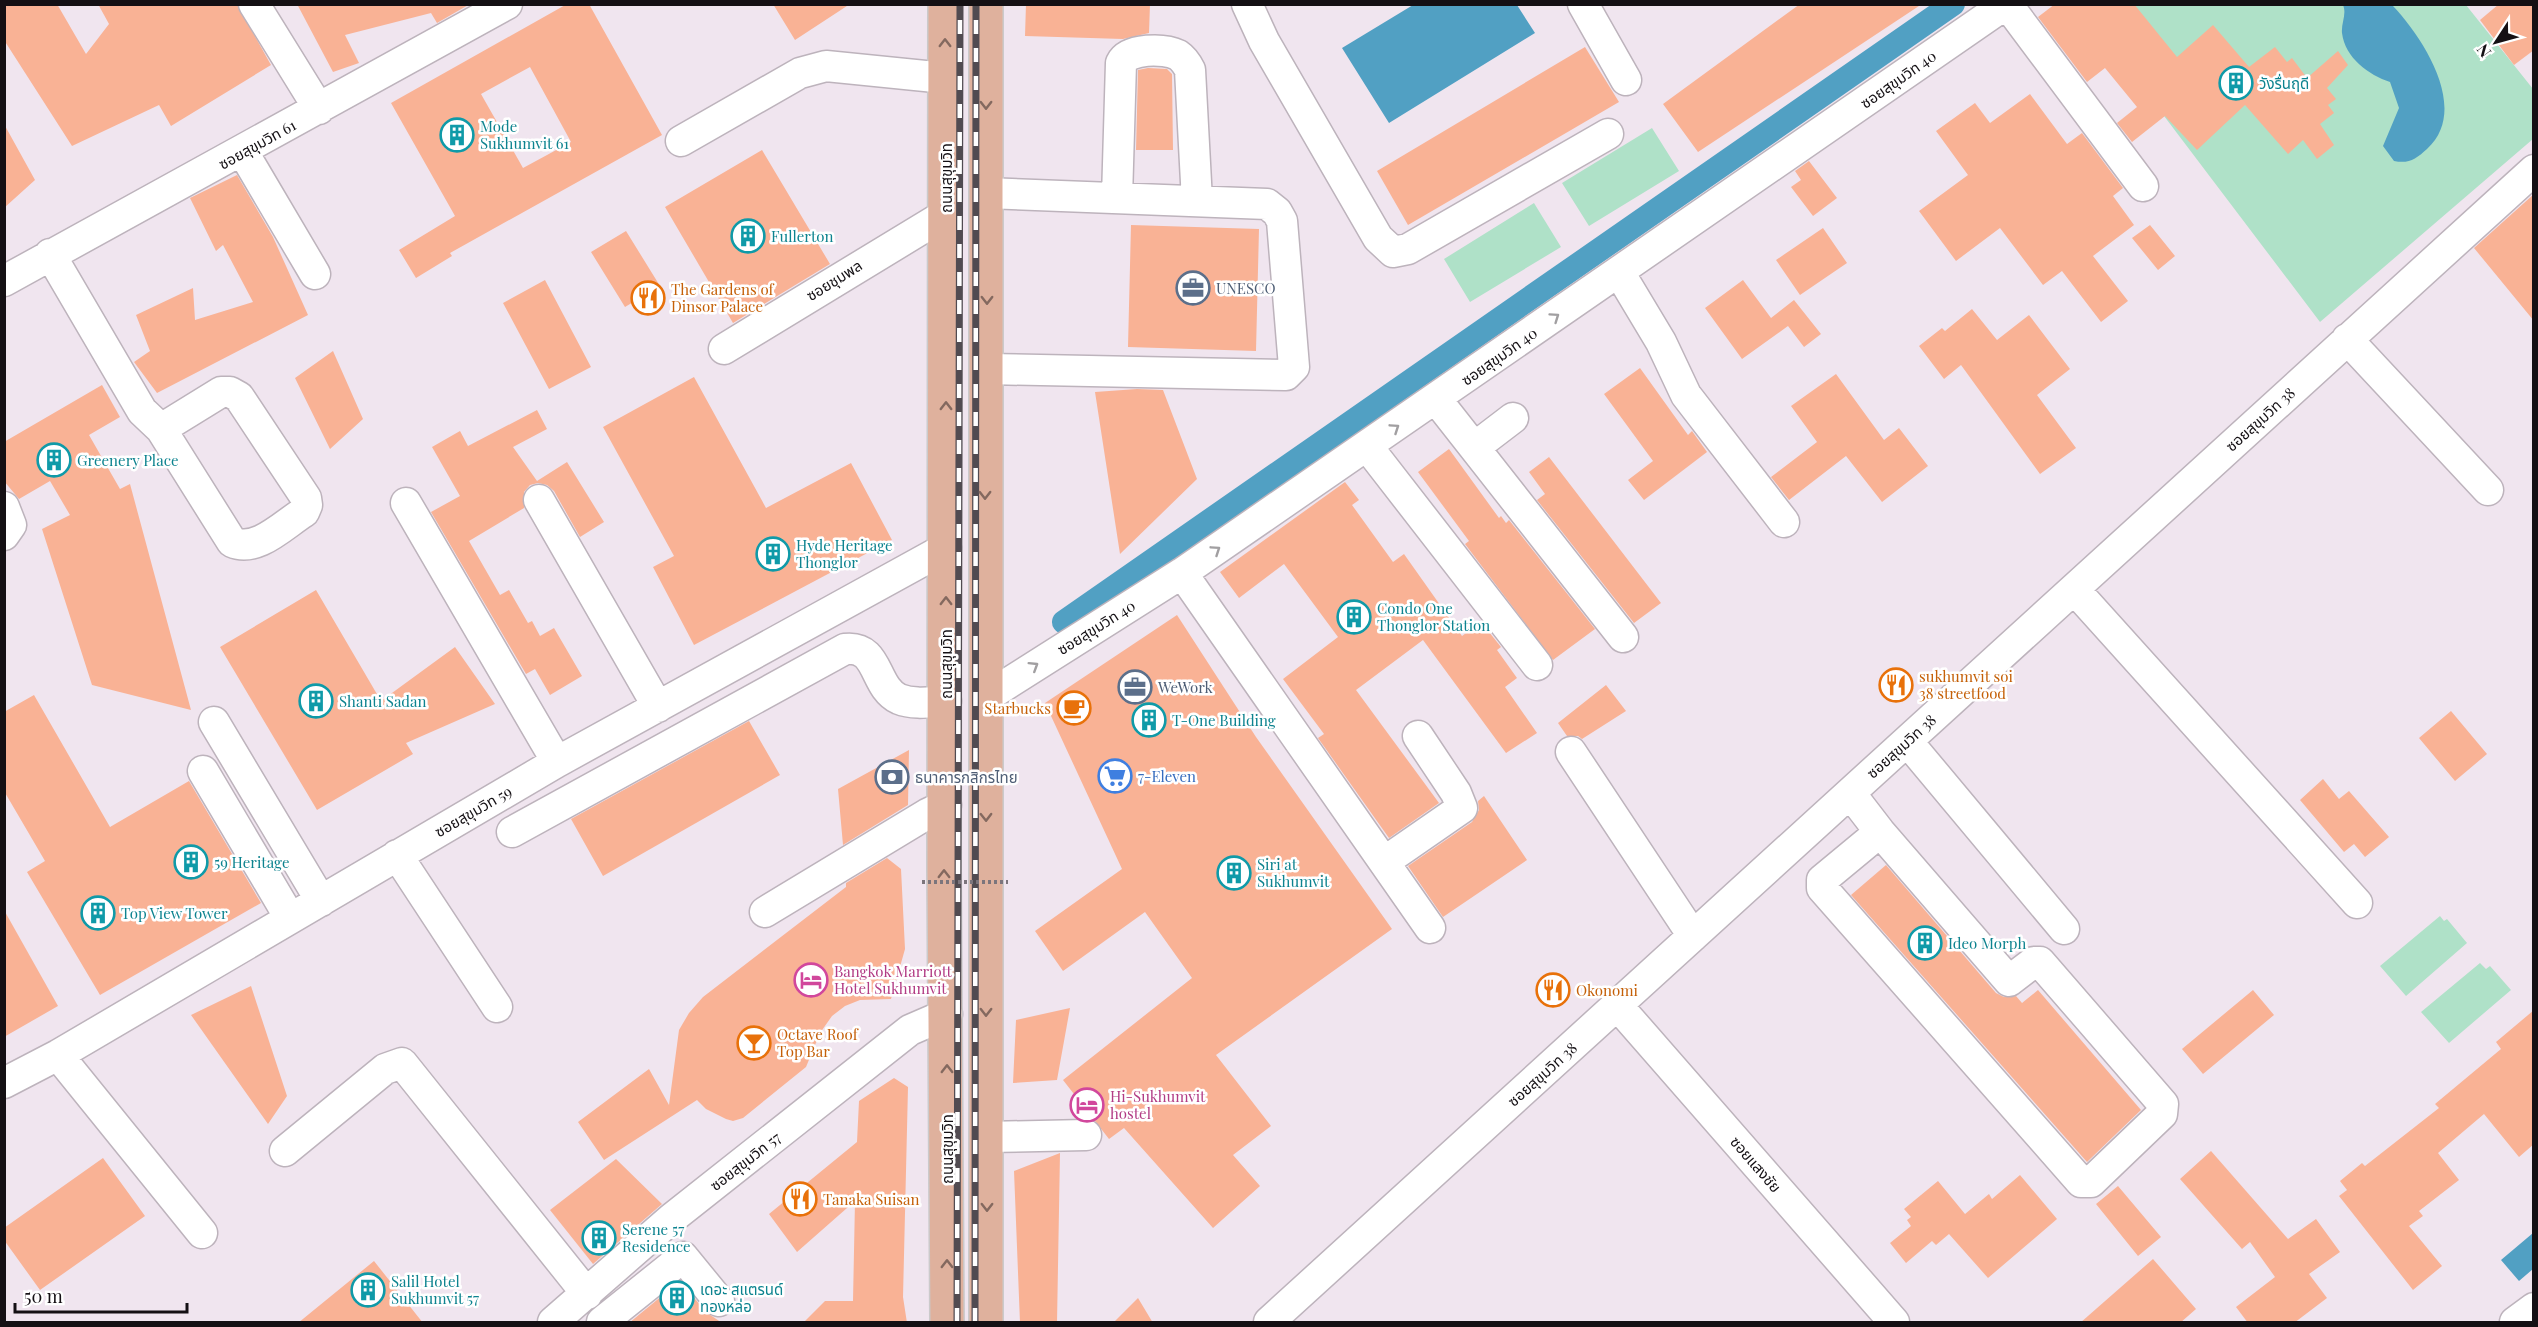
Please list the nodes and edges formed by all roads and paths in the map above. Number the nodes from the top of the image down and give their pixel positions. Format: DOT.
graph roads {
  1 [pos="254,4"];
  2 [pos="507,4"];
  3 [pos="945,4"];
  4 [pos="986,4"];
  5 [pos="1246,4"];
  6 [pos="1583,4"];
  7 [pos="2007,4"];
  8 [pos="945,78"];
  9 [pos="1626,80"];
  10 [pos="319,109"];
  11 [pos="1608,134"];
  12 [pos="681,141"];
  13 [pos="243,152"];
  14 [pos="2534,170"];
  15 [pos="2143,186"];
  16 [pos="986,193"];
  17 [pos="1117,198"];
  18 [pos="1197,201"];
  19 [pos="945,214"];
  20 [pos="50,254"];
  21 [pos="1619,272"];
  22 [pos="315,274"];
  23 [pos="4,281"];
  24 [pos="2347,339"];
  25 [pos="724,349"];
  26 [pos="987,369"];
  27 [pos="1436,399"];
  28 [pos="1513,418"];
  29 [pos="161,429"];
  30 [pos="1367,446"];
  31 [pos="1475,447"];
  32 [pos="2488,490"];
  33 [pos="539,500"];
  34 [pos="406,503"];
  35 [pos="4,507"];
  36 [pos="1784,522"];
  37 [pos="4,535"];
  38 [pos="946,548"];
  39 [pos="1182,573"];
  40 [pos="2074,589"];
  41 [pos="1623,637"];
  42 [pos="1538,665"];
  43 [pos="985,698"];
  44 [pos="946,701"];
  45 [pos="658,707"];
  46 [pos="214,722"];
  47 [pos="1418,736"];
  48 [pos="1907,741"];
  49 [pos="1571,752"];
  50 [pos="557,762"];
  51 [pos="203,771"];
  52 [pos="1850,793"];
  53 [pos="946,805"];
  54 [pos="1874,826"];
  55 [pos="512,832"];
  56 [pos="398,855"];
  57 [pos="1384,862"];
  58 [pos="922,882"];
  59 [pos="1008,882"];
  60 [pos="321,901"];
  61 [pos="2357,903"];
  62 [pos="765,912"];
  63 [pos="291,918"];
  64 [pos="1430,928"];
  65 [pos="2064,929"];
  66 [pos="1694,936"];
  67 [pos="1617,1005"];
  68 [pos="497,1007"];
  69 [pos="947,1014"];
  70 [pos="58,1055"];
  71 [pos="4,1083"];
  72 [pos="1086,1135"];
  73 [pos="987,1137"];
  74 [pos="285,1151"];
  75 [pos="202,1233"];
  76 [pos="649,1239"];
  77 [pos="669,1268"];
  78 [pos="587,1294"];
  79 [pos="719,1301"];
  80 [pos="2534,1308"];
  81 [pos="553,1323"];
  82 [pos="602,1323"];
  83 [pos="947,1323"];
  84 [pos="986,1323"];
  85 [pos="1269,1323"];
  86 [pos="1894,1323"];
  87 [pos="2515,1323"];
  1 -- 10 [label="street"];
  2 -- 10 [label="street, ซอยสุขุมวิท 61"];
  8 -- 3 [label="main road, ถนนสุขุมวิท, one-way"];
  4 -- 16 [label="main road, one-way"];
  5 -- 11 [label="street"];
  6 -- 9 [label="street"];
  7 -- 15 [label="street"];
  7 -- 21 [label="street, ซอยสุขุมวิท 40"];
  8 -- 12 [label="street"];
  8 -- 19 [label="main road, ถนนสุขุมวิท"];
  10 -- 13 [label="street, ซอยสุขุมวิท 61"];
  13 -- 20 [label="street, ซอยสุขุมวิท 61"];
  13 -- 22 [label="street"];
  14 -- 24 [label="street, ซอยสุขุมวิท 38"];
  16 -- 17 [label="street"];
  16 -- 26 [label="main road, one-way"];
  17 -- 18 [label="street"];
  17 -- 18 [label="street"];
  18 -- 26 [label="street"];
  19 -- 25 [label="street, ซอยชุมพล"];
  38 -- 19 [label="main road, ถนนสุขุมวิท, one-way"];
  20 -- 23 [label="street, ซอยสุขุมวิท 61"];
  20 -- 29 [label="street"];
  27 -- 21 [label="street, ซอยสุขุมวิท 40, one-way"];
  21 -- 36 [label="street"];
  24 -- 32 [label="street"];
  24 -- 40 [label="street, ซอยสุขุมวิท 38"];
  26 -- 43 [label="main road, one-way"];
  30 -- 27 [label="street, ซอยสุขุมวิท 40, one-way"];
  27 -- 31 [label="street"];
  28 -- 31 [label="street"];
  29 -- 29 [label="street"];
  39 -- 30 [label="street, ซอยสุขุมวิท 40, one-way"];
  30 -- 42 [label="street"];
  31 -- 41 [label="street"];
  33 -- 45 [label="street"];
  34 -- 50 [label="street"];
  35 -- 37 [label="street"];
  44 -- 38 [label="main road, ถนนสุขุมวิท, one-way"];
  38 -- 45 [label="street, ซอยสุขุมวิท 59"];
  43 -- 39 [label="street, ซอยสุขุมวิท 40, one-way"];
  39 -- 57 [label="street"];
  40 -- 48 [label="street, ซอยสุขุมวิท 38"];
  40 -- 61 [label="street"];
  43 -- 44 [label="main road"];
  43 -- 73 [label="main road, one-way"];
  44 -- 53 [label="main road, ถนนสุขุมวิท"];
  44 -- 55 [label="street"];
  45 -- 50 [label="street, ซอยสุขุมวิท 59"];
  46 -- 60 [label="street"];
  47 -- 57 [label="street"];
  48 -- 52 [label="street, ซอยสุขุมวิท 38"];
  48 -- 65 [label="street"];
  49 -- 66 [label="street"];
  50 -- 56 [label="street, ซอยสุขุมวิท 59"];
  51 -- 63 [label="street"];
  52 -- 54 [label="street"];
  52 -- 66 [label="street, ซอยสุขุมวิท 38"];
  53 -- 62 [label="street"];
  69 -- 53 [label="main road, ถนนสุขุมวิท, one-way"];
  54 -- 54 [label="street"];
  56 -- 60 [label="street, ซอยสุขุมวิท 59"];
  56 -- 68 [label="street"];
  57 -- 64 [label="street"];
  58 -- 59 [label="path, bridge"];
  60 -- 63 [label="street, ซอยสุขุมวิท 59"];
  63 -- 70 [label="street, ซอยสุขุมวิท 59"];
  66 -- 67 [label="street, ซอยสุขุมวิท 38"];
  67 -- 85 [label="street, ซอยสุขุมวิท 38"];
  67 -- 86 [label="street, ซอยแสงชัย"];
  69 -- 76 [label="street, ซอยสุขุมวิท 57"];
  83 -- 69 [label="main road, ถนนสุขุมวิท, one-way"];
  70 -- 71 [label="street, ซอยสุขุมวิท 59"];
  70 -- 75 [label="street"];
  72 -- 73 [label="street"];
  73 -- 84 [label="main road, one-way"];
  74 -- 78 [label="street"];
  76 -- 77 [label="street"];
  76 -- 78 [label="street, ซอยสุขุมวิท 57"];
  77 -- 79 [label="street"];
  77 -- 82 [label="street"];
  78 -- 81 [label="street, ซอยสุขุมวิท 57"];
  80 -- 87 [label="street"];
}
